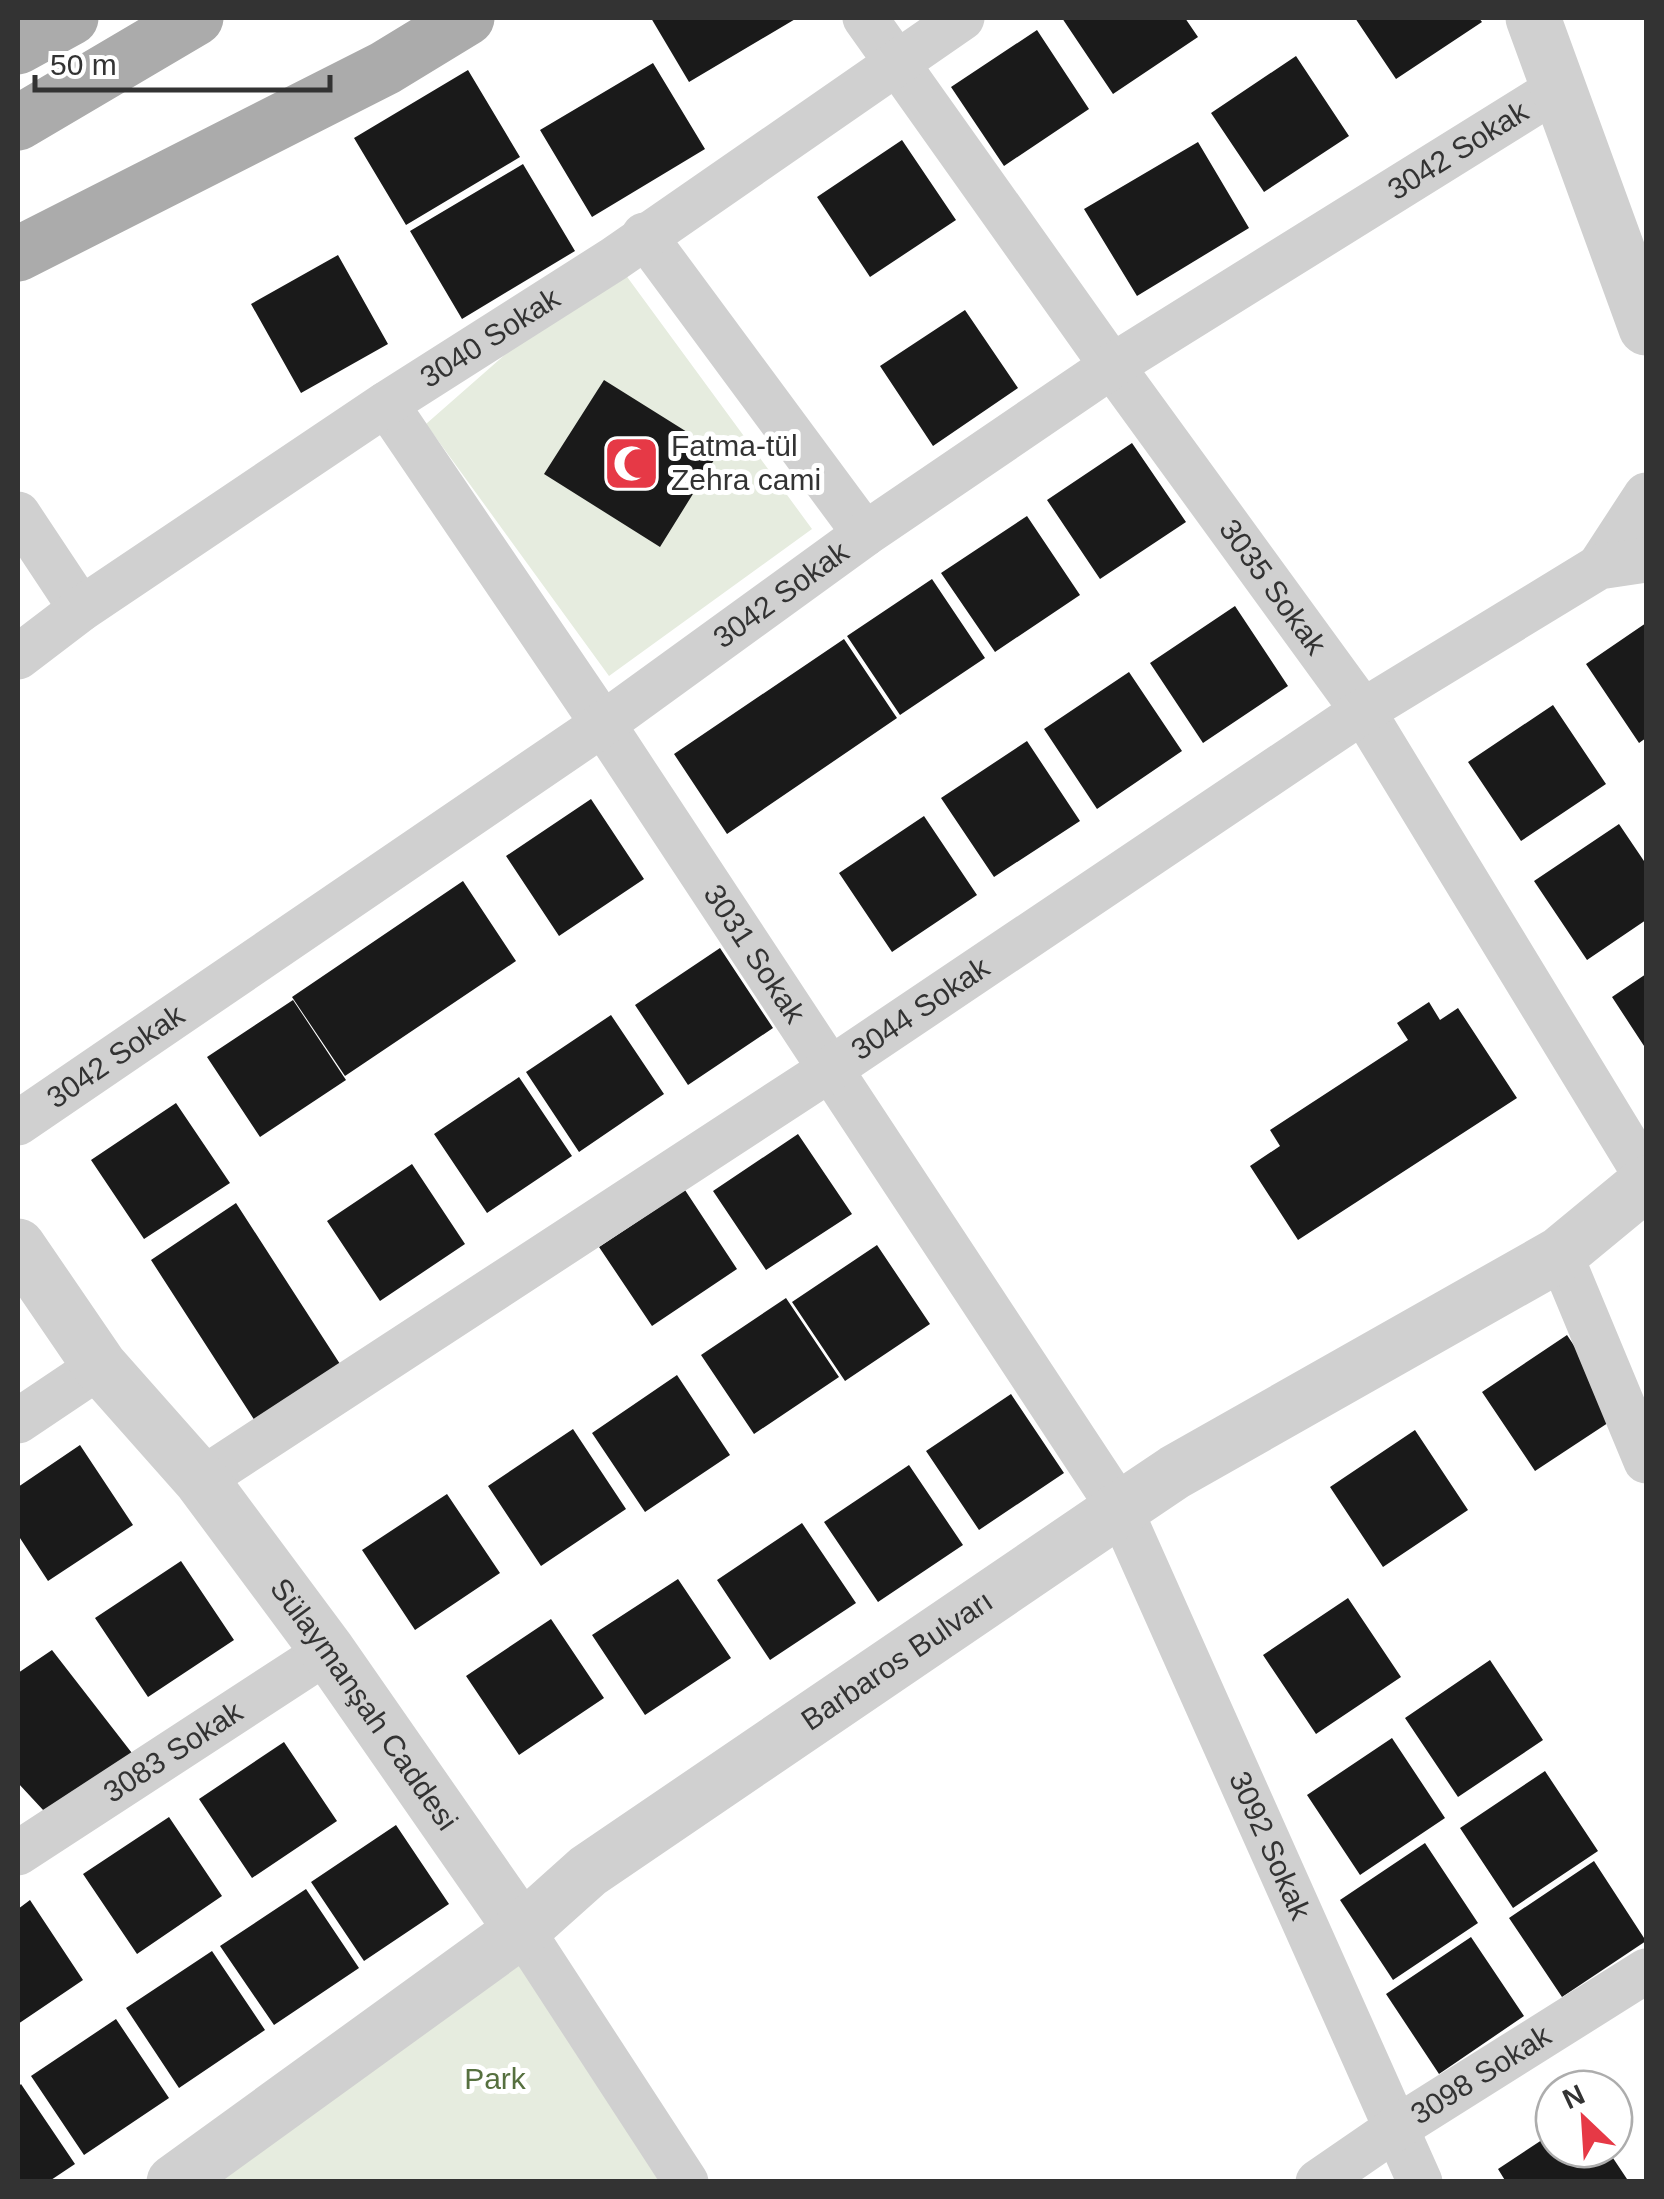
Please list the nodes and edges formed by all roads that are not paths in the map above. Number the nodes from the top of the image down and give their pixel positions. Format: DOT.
graph roads {
  1 [pos="71,18"];
  2 [pos="196,18"];
  3 [pos="467,18"];
  4 [pos="865,18"];
  5 [pos="962,18"];
  6 [pos="1533,18"];
  7 [pos="18,47"];
  8 [pos="898,65"];
  9 [pos="1560,88"];
  10 [pos="18,124"];
  11 [pos="644,235"];
  12 [pos="18,254"];
  13 [pos="1644,310"];
  14 [pos="1112,366"];
  15 [pos="386,404"];
  16 [pos="1646,494"];
  17 [pos="18,514"];
  18 [pos="865,534"];
  19 [pos="1646,560"];
  20 [pos="1599,567"];
  21 [pos="81,609"];
  22 [pos="18,656"];
  23 [pos="1363,711"];
  24 [pos="603,724"];
  25 [pos="829,1070"];
  26 [pos="18,1123"];
  27 [pos="1646,1180"];
  28 [pos="18,1246"];
  29 [pos="1560,1254"];
  30 [pos="100,1366"];
  31 [pos="18,1421"];
  32 [pos="1646,1461"];
  33 [pos="201,1480"];
  34 [pos="1120,1509"];
  35 [pos="328,1651"];
  36 [pos="18,1853"];
  37 [pos="522,1930"];
  38 [pos="1646,1971"];
  39 [pos="1398,2127"];
  40 [pos="174,2182"];
  41 [pos="686,2182"];
  42 [pos="1318,2182"];
  43 [pos="1420,2182"];
  1 -- 7 [label="main road"];
  2 -- 10 [label="main road"];
  3 -- 12 [label="main road"];
  4 -- 8 [label="street, 3035 Sokak"];
  5 -- 8 [label="street, 3040 Sokak"];
  6 -- 9 [label="street"];
  8 -- 11 [label="street, 3040 Sokak"];
  8 -- 14 [label="street, 3035 Sokak"];
  9 -- 13 [label="street"];
  9 -- 14 [label="street, 3042 Sokak"];
  11 -- 15 [label="street, 3040 Sokak"];
  11 -- 18 [label="street"];
  14 -- 18 [label="street, 3042 Sokak"];
  14 -- 23 [label="street, 3035 Sokak"];
  15 -- 21 [label="street, 3040 Sokak"];
  15 -- 24 [label="street, 3031 Sokak"];
  16 -- 20 [label="street"];
  17 -- 21 [label="street"];
  18 -- 24 [label="street, 3042 Sokak"];
  19 -- 20 [label="street, 3044 Sokak"];
  20 -- 23 [label="street, 3044 Sokak"];
  21 -- 22 [label="street, 3040 Sokak"];
  23 -- 25 [label="street, 3044 Sokak"];
  23 -- 27 [label="street, 3035 Sokak"];
  24 -- 25 [label="street, 3031 Sokak"];
  24 -- 26 [label="street, 3042 Sokak"];
  25 -- 33 [label="street, 3044 Sokak"];
  25 -- 34 [label="street, 3031 Sokak"];
  27 -- 29 [label="street, Barbaros Bulvarı"];
  28 -- 30 [label="street, Sülaymanşah Caddesi"];
  29 -- 32 [label="street"];
  29 -- 34 [label="street, Barbaros Bulvarı"];
  30 -- 31 [label="street"];
  30 -- 33 [label="street, Sülaymanşah Caddesi"];
  33 -- 35 [label="street, Sülaymanşah Caddesi"];
  34 -- 37 [label="street, Barbaros Bulvarı"];
  34 -- 39 [label="street, 3092 Sokak"];
  35 -- 36 [label="street, 3083 Sokak"];
  35 -- 37 [label="street, Sülaymanşah Caddesi"];
  37 -- 40 [label="street, Barbaros Bulvarı"];
  37 -- 41 [label="street, Sülaymanşah Caddesi"];
  38 -- 39 [label="street, 3098 Sokak"];
  39 -- 42 [label="street, 3098 Sokak"];
  39 -- 43 [label="street, 3092 Sokak"];
}
